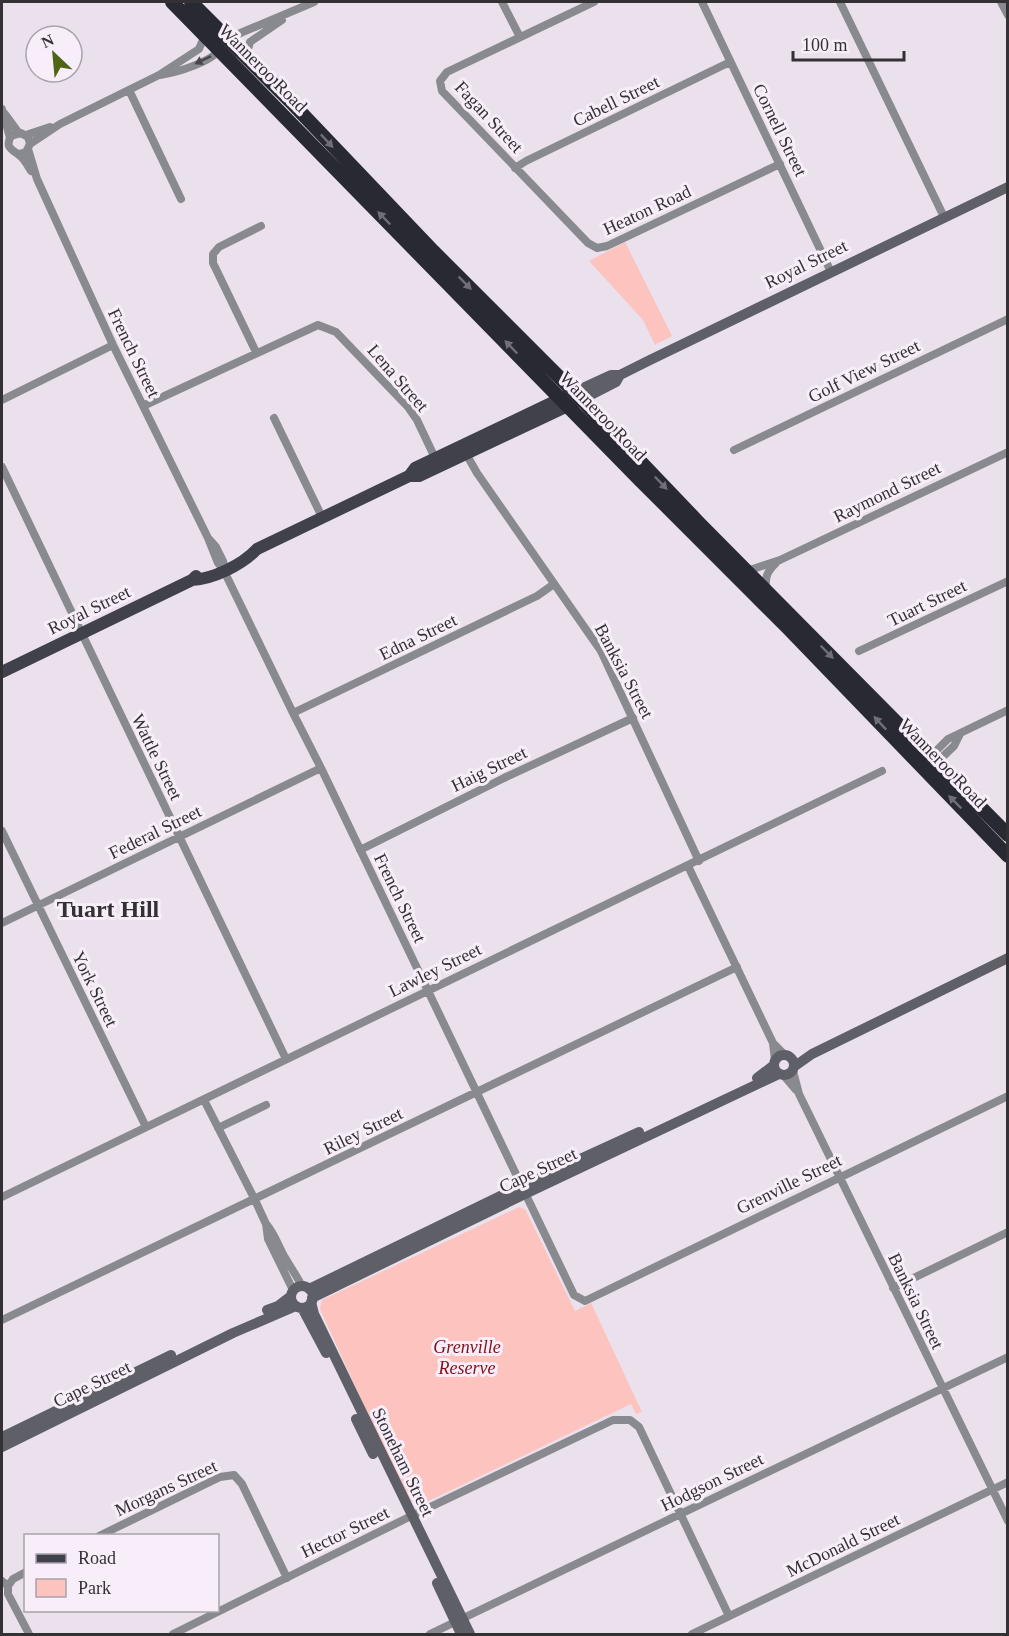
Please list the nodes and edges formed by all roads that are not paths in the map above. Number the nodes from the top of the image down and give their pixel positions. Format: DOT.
graph roads {
  1 [pos="172,2"];
  2 [pos="191,2"];
  3 [pos="314,2"];
  4 [pos="502,2"];
  5 [pos="594,2"];
  6 [pos="702,2"];
  7 [pos="840,2"];
  8 [pos="1001,2"];
  9 [pos="288,14"];
  10 [pos="1007,14"];
  11 [pos="210,30"];
  12 [pos="520,37"];
  13 [pos="225,45"];
  14 [pos="730,62"];
  15 [pos="252,63"];
  16 [pos="159,75"];
  17 [pos="129,90"];
  18 [pos="2,110"];
  19 [pos="60,124"];
  20 [pos="22,134"];
  21 [pos="29,147"];
  22 [pos="10,148"];
  23 [pos="780,164"];
  24 [pos="515,168"];
  25 [pos="37,179"];
  26 [pos="1008,187"];
  27 [pos="182,199"];
  28 [pos="944,217"];
  29 [pos="261,226"];
  30 [pos="831,272"];
  31 [pos="1008,319"];
  32 [pos="113,345"];
  33 [pos="256,352"];
  34 [pos="578,396"];
  35 [pos="2,400"];
  36 [pos="564,402"];
  37 [pos="143,406"];
  38 [pos="274,418"];
  39 [pos="467,450"];
  40 [pos="734,450"];
  41 [pos="1008,452"];
  42 [pos="437,463"];
  43 [pos="2,467"];
  44 [pos="322,517"];
  45 [pos="780,560"];
  46 [pos="222,565"];
  47 [pos="747,571"];
  48 [pos="1008,581"];
  49 [pos="554,584"];
  50 [pos="766,591"];
  51 [pos="80,634"];
  52 [pos="859,651"];
  53 [pos="2,672"];
  54 [pos="1008,710"];
  55 [pos="293,713"];
  56 [pos="633,718"];
  57 [pos="933,759"];
  58 [pos="321,768"];
  59 [pos="923,770"];
  60 [pos="882,771"];
  61 [pos="950,776"];
  62 [pos="2,831"];
  63 [pos="1006,834"];
  64 [pos="179,837"];
  65 [pos="990,838"];
  66 [pos="1008,847"];
  67 [pos="360,850"];
  68 [pos="1008,856"];
  69 [pos="699,861"];
  70 [pos="688,866"];
  71 [pos="38,906"];
  72 [pos="2,923"];
  73 [pos="1008,958"];
  74 [pos="737,967"];
  75 [pos="428,990"];
  76 [pos="286,1059"];
  77 [pos="784,1065"];
  78 [pos="476,1093"];
  79 [pos="1008,1096"];
  80 [pos="204,1100"];
  81 [pos="266,1105"];
  82 [pos="146,1127"];
  83 [pos="218,1128"];
  84 [pos="839,1176"];
  85 [pos="523,1190"];
  86 [pos="2,1197"];
  87 [pos="255,1200"];
  88 [pos="1008,1232"];
  89 [pos="893,1288"];
  90 [pos="302,1297"];
  91 [pos="585,1300"];
  92 [pos="2,1320"];
  93 [pos="1008,1357"];
  94 [pos="943,1389"];
  95 [pos="2,1437"];
  96 [pos="2,1447"];
  97 [pos="1008,1482"];
  98 [pos="992,1489"];
  99 [pos="680,1514"];
  100 [pos="408,1518"];
  101 [pos="1008,1521"];
  102 [pos="103,1534"];
  103 [pos="24,1573"];
  104 [pos="287,1578"];
  105 [pos="4,1581"];
  106 [pos="729,1616"];
  107 [pos="459,1620"];
  108 [pos="29,1635"];
  109 [pos="173,1635"];
  110 [pos="430,1635"];
  111 [pos="461,1635"];
  112 [pos="470,1635"];
  113 [pos="692,1635"];
  1 -- 11 [label="highway, Wanneroo Road"];
  2 -- 11 [label="highway, Wanneroo Road"];
  3 -- 9 [label="street"];
  4 -- 12 [label="street"];
  5 -- 12 [label="street, Fagan Street"];
  6 -- 14 [label="street, Cornell Street"];
  7 -- 28 [label="street"];
  8 -- 10 [label="street"];
  9 -- 13 [label="street"];
  9 -- 15 [label="street"];
  11 -- 13 [label="highway, Wanneroo Road"];
  11 -- 16 [label="street"];
  12 -- 24 [label="street, Fagan Street"];
  13 -- 15 [label="highway, Wanneroo Road"];
  13 -- 16 [label="street, one-way"];
  36 -- 13 [label="highway, Wanneroo Road, one-way"];
  14 -- 23 [label="street, Cornell Street"];
  14 -- 24 [label="street, Cabell Street"];
  15 -- 34 [label="highway, Wanneroo Road, one-way"];
  16 -- 17 [label="street"];
  17 -- 19 [label="street"];
  17 -- 27 [label="street"];
  18 -- 20 [label="street, French Street"];
  18 -- 22 [label="street, French Street"];
  19 -- 20 [label="street"];
  19 -- 21 [label="street"];
  20 -- 21 [label="street, French Street"];
  20 -- 22 [label="street"];
  21 -- 22 [label="street"];
  21 -- 25 [label="street, French Street"];
  22 -- 25 [label="street, French Street"];
  23 -- 24 [label="street, Heaton Road"];
  23 -- 30 [label="street, Cornell Street"];
  25 -- 32 [label="street, French Street"];
  26 -- 28 [label="street, Royal Street"];
  28 -- 30 [label="street, Royal Street"];
  29 -- 33 [label="street"];
  30 -- 34 [label="street, Royal Street"];
  31 -- 40 [label="street, Golf View Street"];
  32 -- 35 [label="street"];
  32 -- 37 [label="street, French Street"];
  33 -- 37 [label="street"];
  33 -- 42 [label="street, Lena Street"];
  34 -- 36 [label="main road, Royal Street"];
  34 -- 47 [label="highway, Wanneroo Road, one-way"];
  36 -- 39 [label="main road, Royal Street"];
  59 -- 36 [label="highway, Wanneroo Road, one-way"];
  37 -- 46 [label="street, French Street"];
  38 -- 44 [label="street"];
  39 -- 42 [label="main road, Royal Street"];
  39 -- 49 [label="street, Banksia Street"];
  41 -- 45 [label="street, Raymond Street"];
  42 -- 44 [label="main road, Royal Street"];
  43 -- 51 [label="street, Wattle Street"];
  44 -- 46 [label="main road, Royal Street"];
  45 -- 47 [label="street, Raymond Street"];
  45 -- 50 [label="street"];
  46 -- 51 [label="main road, Royal Street"];
  46 -- 55 [label="street, French Street"];
  47 -- 50 [label="highway, Wanneroo Road"];
  48 -- 52 [label="street, Tuart Street"];
  49 -- 55 [label="street, Edna Street"];
  49 -- 56 [label="street, Banksia Street"];
  50 -- 57 [label="highway, Wanneroo Road, one-way"];
  51 -- 53 [label="main road, Royal Street"];
  51 -- 64 [label="street, Wattle Street"];
  54 -- 57 [label="street"];
  55 -- 58 [label="street, French Street"];
  56 -- 67 [label="street, Haig Street"];
  56 -- 69 [label="street, Banksia Street"];
  57 -- 59 [label="street"];
  57 -- 61 [label="highway, Wanneroo Road"];
  58 -- 64 [label="street, Federal Street"];
  58 -- 67 [label="street, French Street"];
  65 -- 59 [label="highway, Wanneroo Road, one-way"];
  60 -- 69 [label="street, Lawley Street"];
  61 -- 63 [label="highway, Wanneroo Road"];
  61 -- 65 [label="highway"];
  62 -- 71 [label="street, York Street"];
  63 -- 66 [label="highway"];
  64 -- 71 [label="street, Federal Street"];
  64 -- 76 [label="street, Wattle Street"];
  65 -- 68 [label="highway, Wanneroo Road"];
  67 -- 75 [label="street, French Street"];
  69 -- 70 [label="street, Lawley Street"];
  70 -- 74 [label="street"];
  70 -- 75 [label="street, Lawley Street"];
  71 -- 72 [label="street, Federal Street"];
  71 -- 82 [label="street, York Street"];
  73 -- 77 [label="street, Cape Street"];
  74 -- 77 [label="street"];
  74 -- 78 [label="street, Riley Street"];
  75 -- 76 [label="street, Lawley Street"];
  75 -- 78 [label="street, French Street"];
  76 -- 80 [label="street, Lawley Street"];
  77 -- 84 [label="street, Banksia Street"];
  77 -- 85 [label="street, Cape Street"];
  78 -- 85 [label="street, French Street"];
  78 -- 87 [label="street, Riley Street"];
  79 -- 84 [label="street, Grenville Street"];
  80 -- 82 [label="street, Lawley Street"];
  80 -- 83 [label="street, Stoneham Street"];
  81 -- 83 [label="street"];
  82 -- 86 [label="street, Lawley Street"];
  83 -- 87 [label="street, Stoneham Street"];
  84 -- 89 [label="street, Banksia Street"];
  84 -- 91 [label="street, Grenville Street"];
  85 -- 90 [label="street, Cape Street"];
  85 -- 91 [label="street, French Street"];
  87 -- 90 [label="street, Stoneham Street"];
  87 -- 92 [label="street, Riley Street"];
  88 -- 89 [label="street"];
  89 -- 94 [label="street, Banksia Street"];
  90 -- 95 [label="street, Cape Street"];
  90 -- 96 [label="street, Cape Street"];
  90 -- 100 [label="street, Stoneham Street"];
  93 -- 94 [label="street, Hodgson Street"];
  94 -- 98 [label="street, Banksia Street"];
  94 -- 99 [label="street, Hodgson Street"];
  97 -- 98 [label="street, McDonald Street"];
  98 -- 101 [label="street, Banksia Street"];
  98 -- 106 [label="street, McDonald Street"];
  99 -- 100 [label="street, Hector Street"];
  99 -- 106 [label="street"];
  99 -- 107 [label="street, Hodgson Street"];
  100 -- 104 [label="street, Hector Street"];
  100 -- 107 [label="street, Stoneham Street"];
  102 -- 104 [label="street, Morgans Street"];
  103 -- 105 [label="street"];
  104 -- 109 [label="street, Hector Street"];
  105 -- 108 [label="street"];
  106 -- 113 [label="street, McDonald Street"];
  107 -- 110 [label="street, Hodgson Street"];
  107 -- 111 [label="street, Stoneham Street"];
  107 -- 112 [label="street, Stoneham Street"];
}
